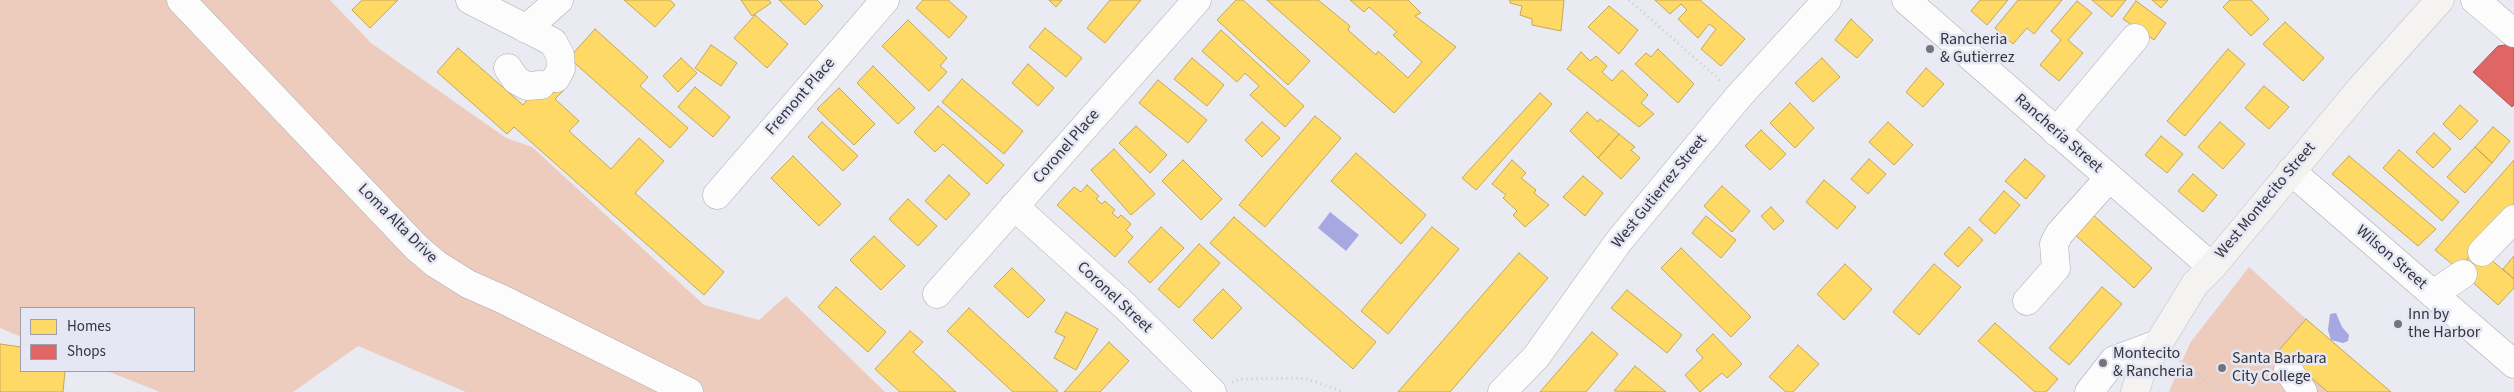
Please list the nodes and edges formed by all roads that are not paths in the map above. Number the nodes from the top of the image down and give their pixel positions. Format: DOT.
graph roads {
  1 [pos="181,0"];
  2 [pos="470,0"];
  3 [pos="559,0"];
  4 [pos="885,0"];
  5 [pos="1197,0"];
  6 [pos="1827,0"];
  7 [pos="1906,0"];
  8 [pos="2440,0"];
  9 [pos="2475,0"];
  10 [pos="2510,20"];
  11 [pos="526,29"];
  12 [pos="2135,38"];
  13 [pos="508,68"];
  14 [pos="2056,132"];
  15 [pos="2291,171"];
  16 [pos="2109,178"];
  17 [pos="717,194"];
  18 [pos="1014,206"];
  19 [pos="2514,219"];
  20 [pos="2482,252"];
  21 [pos="2212,267"];
  22 [pos="2464,274"];
  23 [pos="937,294"];
  24 [pos="2433,294"];
  25 [pos="2026,301"];
  26 [pos="2166,351"];
  27 [pos="2514,364"];
  28 [pos="1211,391"];
  29 [pos="689,392"];
  30 [pos="1502,392"];
  31 [pos="2089,392"];
  32 [pos="2135,392"];
  1 -- 29 [label="street, Loma Alta Drive"];
  2 -- 11 [label="street"];
  3 -- 11 [label="street"];
  4 -- 17 [label="street, Fremont Place"];
  5 -- 18 [label="street, Coronel Place"];
  6 -- 30 [label="street, West Gutierrez Street"];
  7 -- 14 [label="street, Rancheria Street"];
  8 -- 15 [label="main road, West Montecito Street"];
  9 -- 10 [label="street"];
  11 -- 13 [label="street"];
  12 -- 14 [label="street"];
  14 -- 16 [label="street, Rancheria Street"];
  15 -- 21 [label="main road, West Montecito Street"];
  15 -- 24 [label="street, Wilson Street"];
  16 -- 21 [label="street, Rancheria Street"];
  16 -- 25 [label="street"];
  18 -- 23 [label="street, Coronel Place"];
  18 -- 28 [label="street, Coronel Street"];
  19 -- 20 [label="street"];
  21 -- 26 [label="main road, West Montecito Street"];
  22 -- 24 [label="street"];
  24 -- 27 [label="street, Wilson Street"];
  26 -- 31 [label="street"];
  26 -- 32 [label="main road, West Montecito Street"];
}
